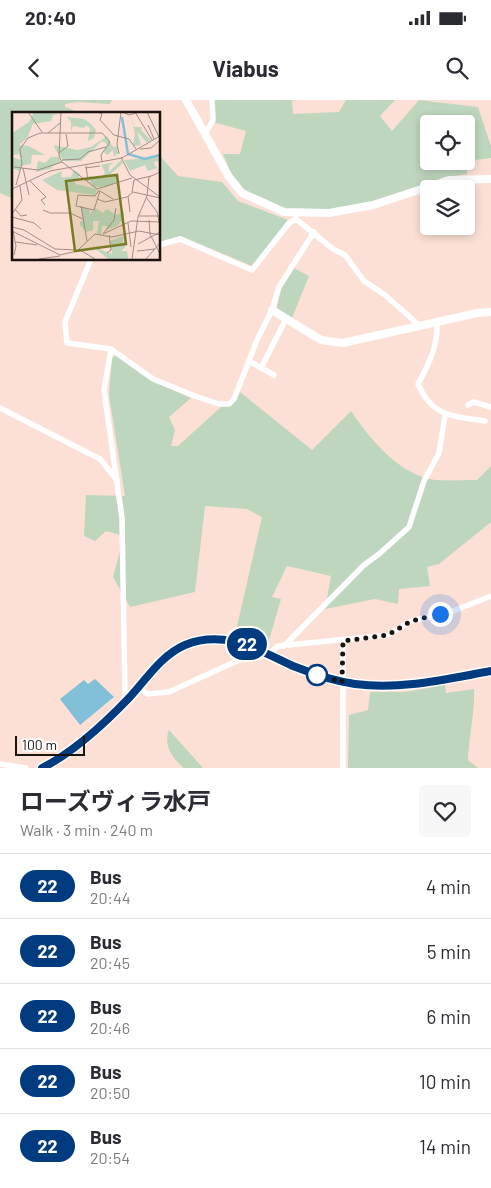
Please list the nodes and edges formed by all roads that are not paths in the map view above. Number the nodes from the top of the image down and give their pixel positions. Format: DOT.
graph roads {
  1 [pos="186,100"];
  2 [pos="212,100"];
  3 [pos="206,134"];
  4 [pos="491,179"];
  5 [pos="296,216"];
  6 [pos="314,232"];
  7 [pos="160,245"];
  8 [pos="90,260"];
  9 [pos="272,310"];
  10 [pos="491,312"];
  11 [pos="286,319"];
  12 [pos="437,322"];
  13 [pos="420,326"];
  14 [pos="111,348"];
  15 [pos="249,361"];
  16 [pos="260,368"];
  17 [pos="274,375"];
  18 [pos="468,405"];
  19 [pos="491,407"];
  20 [pos="0,408"];
  21 [pos="445,415"];
  22 [pos="484,421"];
  23 [pos="118,480"];
  24 [pos="491,596"];
  25 [pos="343,641"];
  26 [pos="284,646"];
  27 [pos="257,648"];
  28 [pos="269,654"];
  29 [pos="491,671"];
  30 [pos="342,682"];
  31 [pos="137,688"];
  32 [pos="125,696"];
  33 [pos="0,764"];
  34 [pos="47,767"];
  35 [pos="26,768"];
  36 [pos="343,768"];
  1 -- 3 [label="street"];
  2 -- 3 [label="street"];
  3 -- 5 [label="street"];
  4 -- 5 [label="street"];
  5 -- 6 [label="street"];
  5 -- 7 [label="street"];
  6 -- 9 [label="street"];
  6 -- 13 [label="street"];
  8 -- 14 [label="street"];
  9 -- 11 [label="street"];
  9 -- 15 [label="street"];
  10 -- 12 [label="street"];
  11 -- 13 [label="street"];
  11 -- 16 [label="street"];
  12 -- 13 [label="street"];
  12 -- 21 [label="street"];
  14 -- 15 [label="street"];
  14 -- 23 [label="street"];
  15 -- 16 [label="street"];
  16 -- 17 [label="street"];
  18 -- 19 [label="street"];
  20 -- 23 [label="street"];
  21 -- 22 [label="street"];
  21 -- 26 [label="street"];
  23 -- 32 [label="street"];
  24 -- 25 [label="street"];
  25 -- 26 [label="street"];
  25 -- 30 [label="street"];
  26 -- 28 [label="street"];
  27 -- 28 [label="street"];
  27 -- 31 [label="street"];
  27 -- 31 [label="street"];
  28 -- 30 [label="street"];
  29 -- 30 [label="street"];
  30 -- 36 [label="street"];
  31 -- 34 [label="street"];
  33 -- 35 [label="street"];
}
